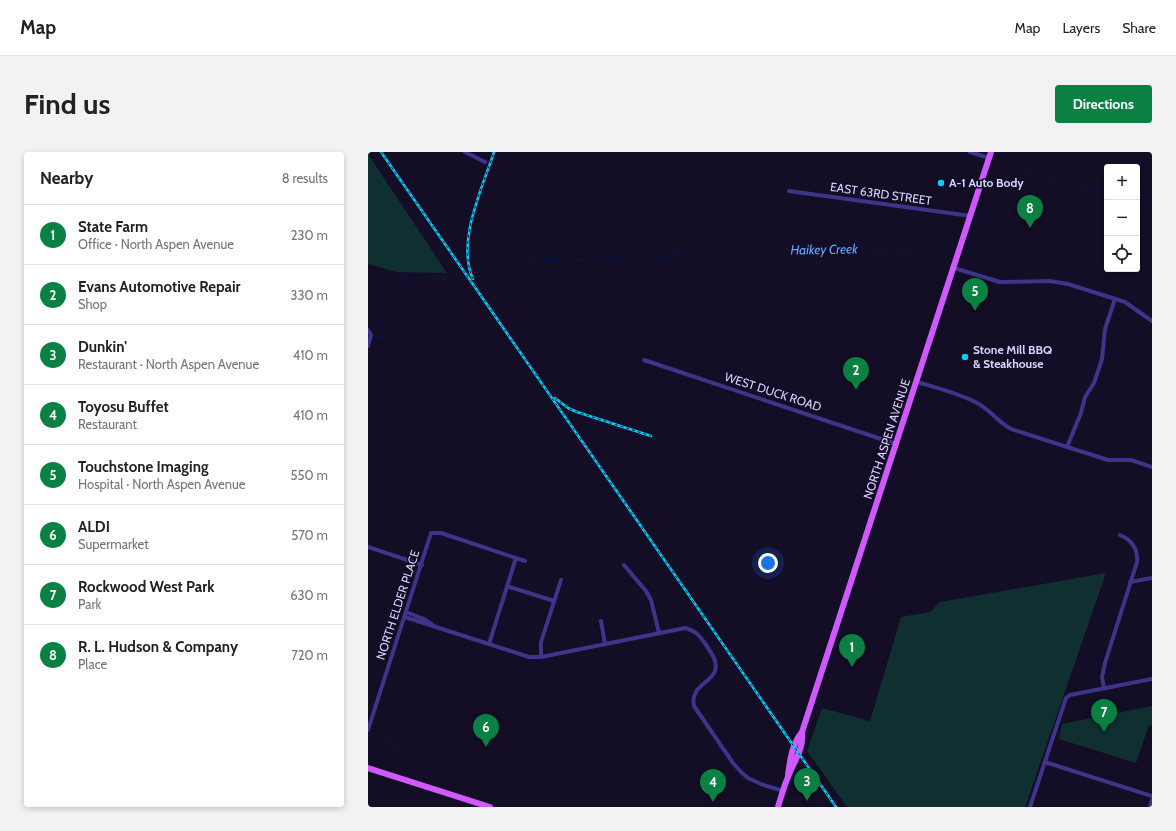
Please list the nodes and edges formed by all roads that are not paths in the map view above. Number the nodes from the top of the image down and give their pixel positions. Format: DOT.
graph roads {
  1 [pos="465,152"];
  2 [pos="970,152"];
  3 [pos="990,155"];
  4 [pos="485,162"];
  5 [pos="789,191"];
  6 [pos="971,216"];
  7 [pos="954,268"];
  8 [pos="1115,299"];
  9 [pos="1152,321"];
  10 [pos="369,332"];
  11 [pos="368,346"];
  12 [pos="644,360"];
  13 [pos="917,382"];
  14 [pos="896,444"];
  15 [pos="1067,447"];
  16 [pos="1152,466"];
  17 [pos="1120,535"];
  18 [pos="368,547"];
  19 [pos="516,558"];
  20 [pos="525,561"];
  21 [pos="422,565"];
  22 [pos="624,565"];
  23 [pos="1152,578"];
  24 [pos="561,580"];
  25 [pos="1130,582"];
  26 [pos="507,586"];
  27 [pos="554,601"];
  28 [pos="405,615"];
  29 [pos="601,621"];
  30 [pos="659,633"];
  31 [pos="489,644"];
  32 [pos="605,644"];
  33 [pos="541,657"];
  34 [pos="1152,679"];
  35 [pos="1104,688"];
  36 [pos="368,730"];
  37 [pos="1045,762"];
  38 [pos="368,768"];
  39 [pos="783,791"];
  40 [pos="1152,796"];
  41 [pos="1152,800"];
  42 [pos="490,807"];
  43 [pos="778,807"];
  44 [pos="1030,807"];
  45 [pos="1150,807"];
  1 -- 4 [label="street"];
  2 -- 3 [label="street"];
  3 -- 6 [label="main road, NORTH ASPEN AVENUE"];
  5 -- 6 [label="street, EAST 63RD STREET"];
  6 -- 7 [label="main road, NORTH ASPEN AVENUE"];
  7 -- 8 [label="street"];
  7 -- 13 [label="main road, NORTH ASPEN AVENUE"];
  8 -- 9 [label="street"];
  8 -- 15 [label="street"];
  10 -- 11 [label="street"];
  12 -- 14 [label="street, WEST DUCK ROAD"];
  13 -- 14 [label="main road, NORTH ASPEN AVENUE"];
  13 -- 15 [label="street"];
  14 -- 39 [label="main road, NORTH ASPEN AVENUE"];
  15 -- 16 [label="street"];
  17 -- 25 [label="street"];
  18 -- 21 [label="street"];
  19 -- 20 [label="street"];
  19 -- 21 [label="street, NORTH ELDER PLACE"];
  19 -- 26 [label="street"];
  21 -- 28 [label="street, NORTH ELDER PLACE"];
  22 -- 30 [label="street"];
  23 -- 25 [label="street"];
  24 -- 27 [label="street"];
  25 -- 35 [label="street"];
  26 -- 27 [label="street"];
  26 -- 31 [label="street"];
  27 -- 33 [label="street"];
  28 -- 31 [label="street"];
  28 -- 36 [label="street, NORTH ELDER PLACE"];
  29 -- 32 [label="street"];
  30 -- 32 [label="street"];
  30 -- 39 [label="street"];
  31 -- 33 [label="street"];
  32 -- 33 [label="street"];
  34 -- 35 [label="street"];
  35 -- 37 [label="street"];
  37 -- 40 [label="street"];
  37 -- 44 [label="street"];
  38 -- 42 [label="main road"];
  39 -- 43 [label="main road, NORTH ASPEN AVENUE"];
  41 -- 45 [label="street"];
}
